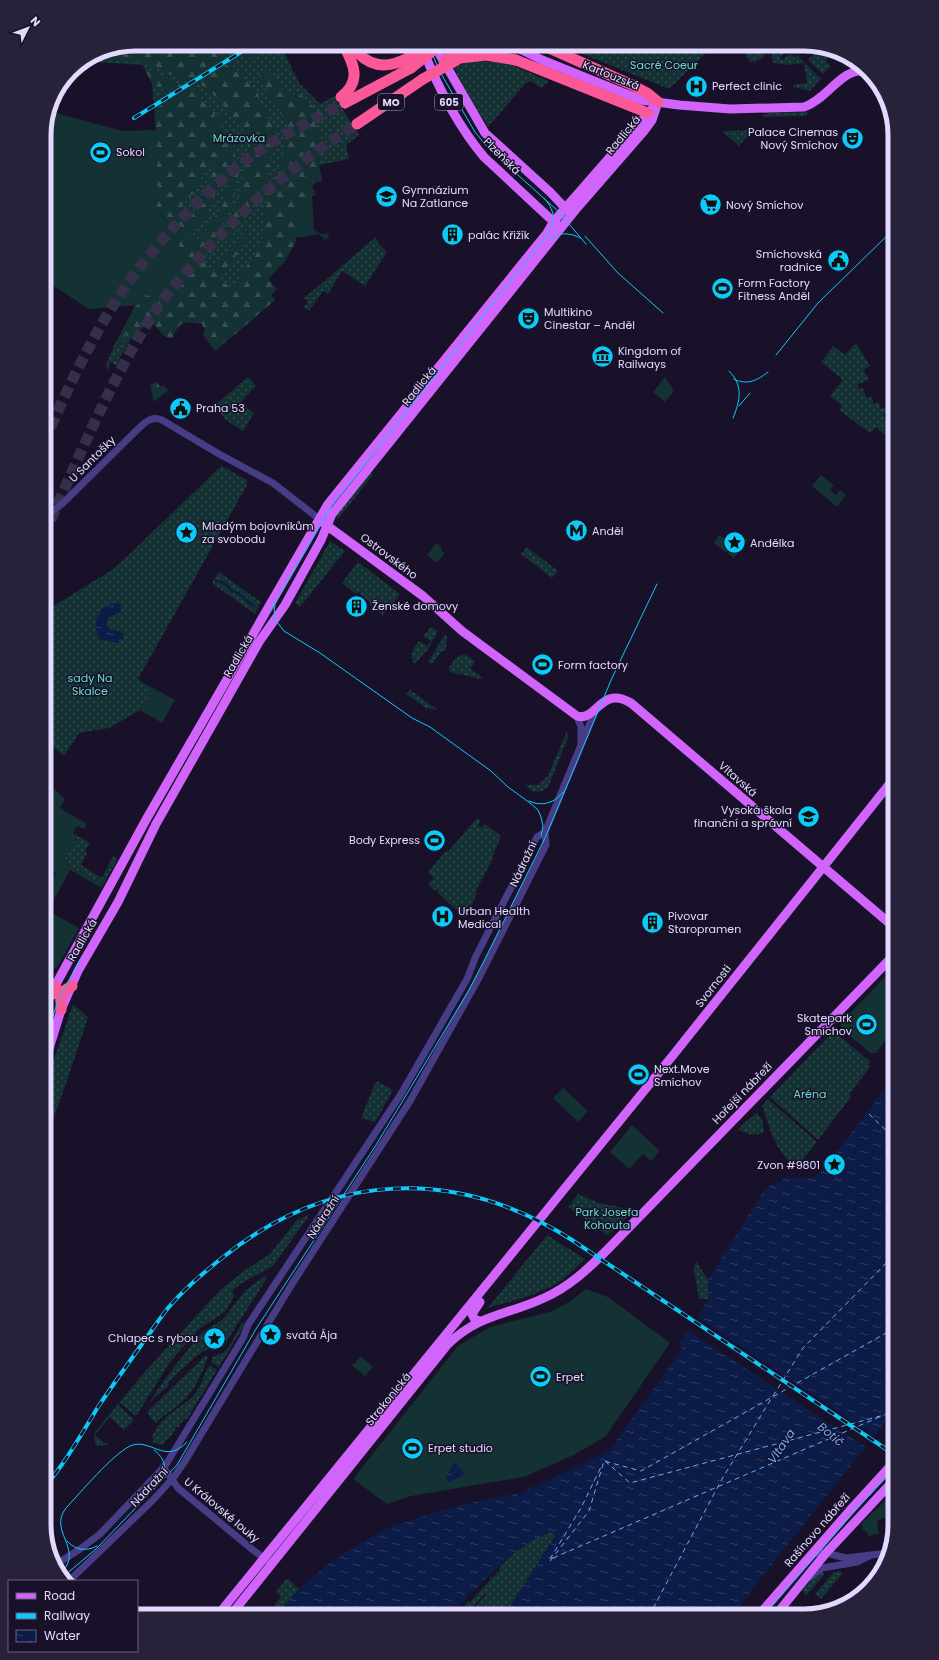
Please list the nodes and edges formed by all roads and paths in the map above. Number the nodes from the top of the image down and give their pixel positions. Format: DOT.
graph roads {
  1 [pos="419,51"];
  2 [pos="424,51"];
  3 [pos="432,51"];
  4 [pos="439,51"];
  5 [pos="455,51"];
  6 [pos="524,51"];
  7 [pos="556,51"];
  8 [pos="354,52"];
  9 [pos="858,71"];
  10 [pos="423,79"];
  11 [pos="658,102"];
  12 [pos="648,113"];
  13 [pos="357,124"];
  14 [pos="569,211"];
  15 [pos="554,221"];
  16 [pos="561,228"];
  17 [pos="157,418"];
  18 [pos="51,512"];
  19 [pos="318,518"];
  20 [pos="327,525"];
  21 [pos="597,707"];
  22 [pos="577,716"];
  23 [pos="581,746"];
  24 [pos="888,785"];
  25 [pos="545,832"];
  26 [pos="822,867"];
  27 [pos="888,922"];
  28 [pos="888,961"];
  29 [pos="72,986"];
  30 [pos="52,992"];
  31 [pos="61,1010"];
  32 [pos="51,1042"];
  33 [pos="549,1208"];
  34 [pos="607,1250"];
  35 [pos="495,1273"];
  36 [pos="480,1321"];
  37 [pos="164,1467"];
  38 [pos="888,1469"];
  39 [pos="171,1480"];
  40 [pos="888,1487"];
  41 [pos="835,1544"];
  42 [pos="812,1553"];
  43 [pos="826,1553"];
  44 [pos="883,1554"];
  45 [pos="836,1555"];
  46 [pos="869,1556"];
  47 [pos="269,1561"];
  48 [pos="60,1562"];
  49 [pos="71,1579"];
  50 [pos="791,1597"];
  51 [pos="224,1609"];
  52 [pos="235,1609"];
  53 [pos="764,1609"];
  54 [pos="780,1609"];
  1 -- 8 [label="highway, bridge"];
  2 -- 15 [label="main road, Plzeňská / 605"];
  3 -- 8 [label="highway, MO, bridge"];
  4 -- 14 [label="main road, Plzeňská / 605"];
  5 -- 10 [label="highway, MO, bridge"];
  6 -- 11 [label="main road, Kartouzská"];
  7 -- 11 [label="highway"];
  9 -- 11 [label="main road, Kartouzská"];
  10 -- 12 [label="highway, bridge"];
  10 -- 13 [label="highway, MO"];
  11 -- 12 [label="main road, Radlická"];
  11 -- 14 [label="main road, Radlická"];
  12 -- 14 [label="main road, Radlická"];
  14 -- 15 [label="main road, Radlická"];
  14 -- 16 [label="main road, Radlická"];
  15 -- 16 [label="main road, Plzeňská / 605"];
  15 -- 19 [label="main road, Radlická"];
  16 -- 20 [label="main road, Radlická"];
  17 -- 18 [label="street, U Santošky"];
  17 -- 19 [label="street, Ostrovského"];
  19 -- 20 [label="main road, Ostrovského"];
  19 -- 30 [label="main road, Radlická"];
  20 -- 22 [label="main road, Ostrovského"];
  20 -- 29 [label="main road, Radlická"];
  21 -- 22 [label="main road"];
  21 -- 23 [label="street, Nádražní"];
  21 -- 26 [label="main road, Vltavská"];
  22 -- 23 [label="street"];
  23 -- 25 [label="street, Nádražní"];
  24 -- 26 [label="main road, Svornosti"];
  25 -- 37 [label="street, Nádražní"];
  25 -- 39 [label="street, Nádražní"];
  26 -- 27 [label="main road, Vltavská"];
  26 -- 33 [label="main road, Svornosti"];
  28 -- 34 [label="main road, Hořejší nábřeží"];
  29 -- 30 [label="highway"];
  29 -- 31 [label="main road, Radlická"];
  30 -- 31 [label="highway"];
  31 -- 32 [label="main road, Radlická"];
  33 -- 35 [label="main road, Strakonická"];
  34 -- 36 [label="main road, Strakonická"];
  35 -- 36 [label="main road"];
  35 -- 47 [label="main road, Strakonická"];
  36 -- 47 [label="main road, Strakonická"];
  37 -- 39 [label="street, U Královské louky"];
  37 -- 48 [label="street, Nádražní"];
  38 -- 42 [label="main road, Rašínovo nábřeží"];
  39 -- 47 [label="street, U Královské louky"];
  39 -- 49 [label="street, Nádražní"];
  40 -- 41 [label="main road, Rašínovo nábřeží"];
  41 -- 43 [label="main road, Rašínovo nábřeží"];
  41 -- 45 [label="street"];
  42 -- 43 [label="street"];
  42 -- 53 [label="main road, Rašínovo nábřeží"];
  43 -- 45 [label="street"];
  43 -- 50 [label="main road, Rašínovo nábřeží"];
  44 -- 46 [label="street"];
  45 -- 46 [label="street"];
  46 -- 50 [label="street, Rašínovo nábřeží"];
  47 -- 51 [label="main road, Strakonická"];
  47 -- 52 [label="main road, Strakonická"];
  50 -- 54 [label="main road, Rašínovo nábřeží"];
}
